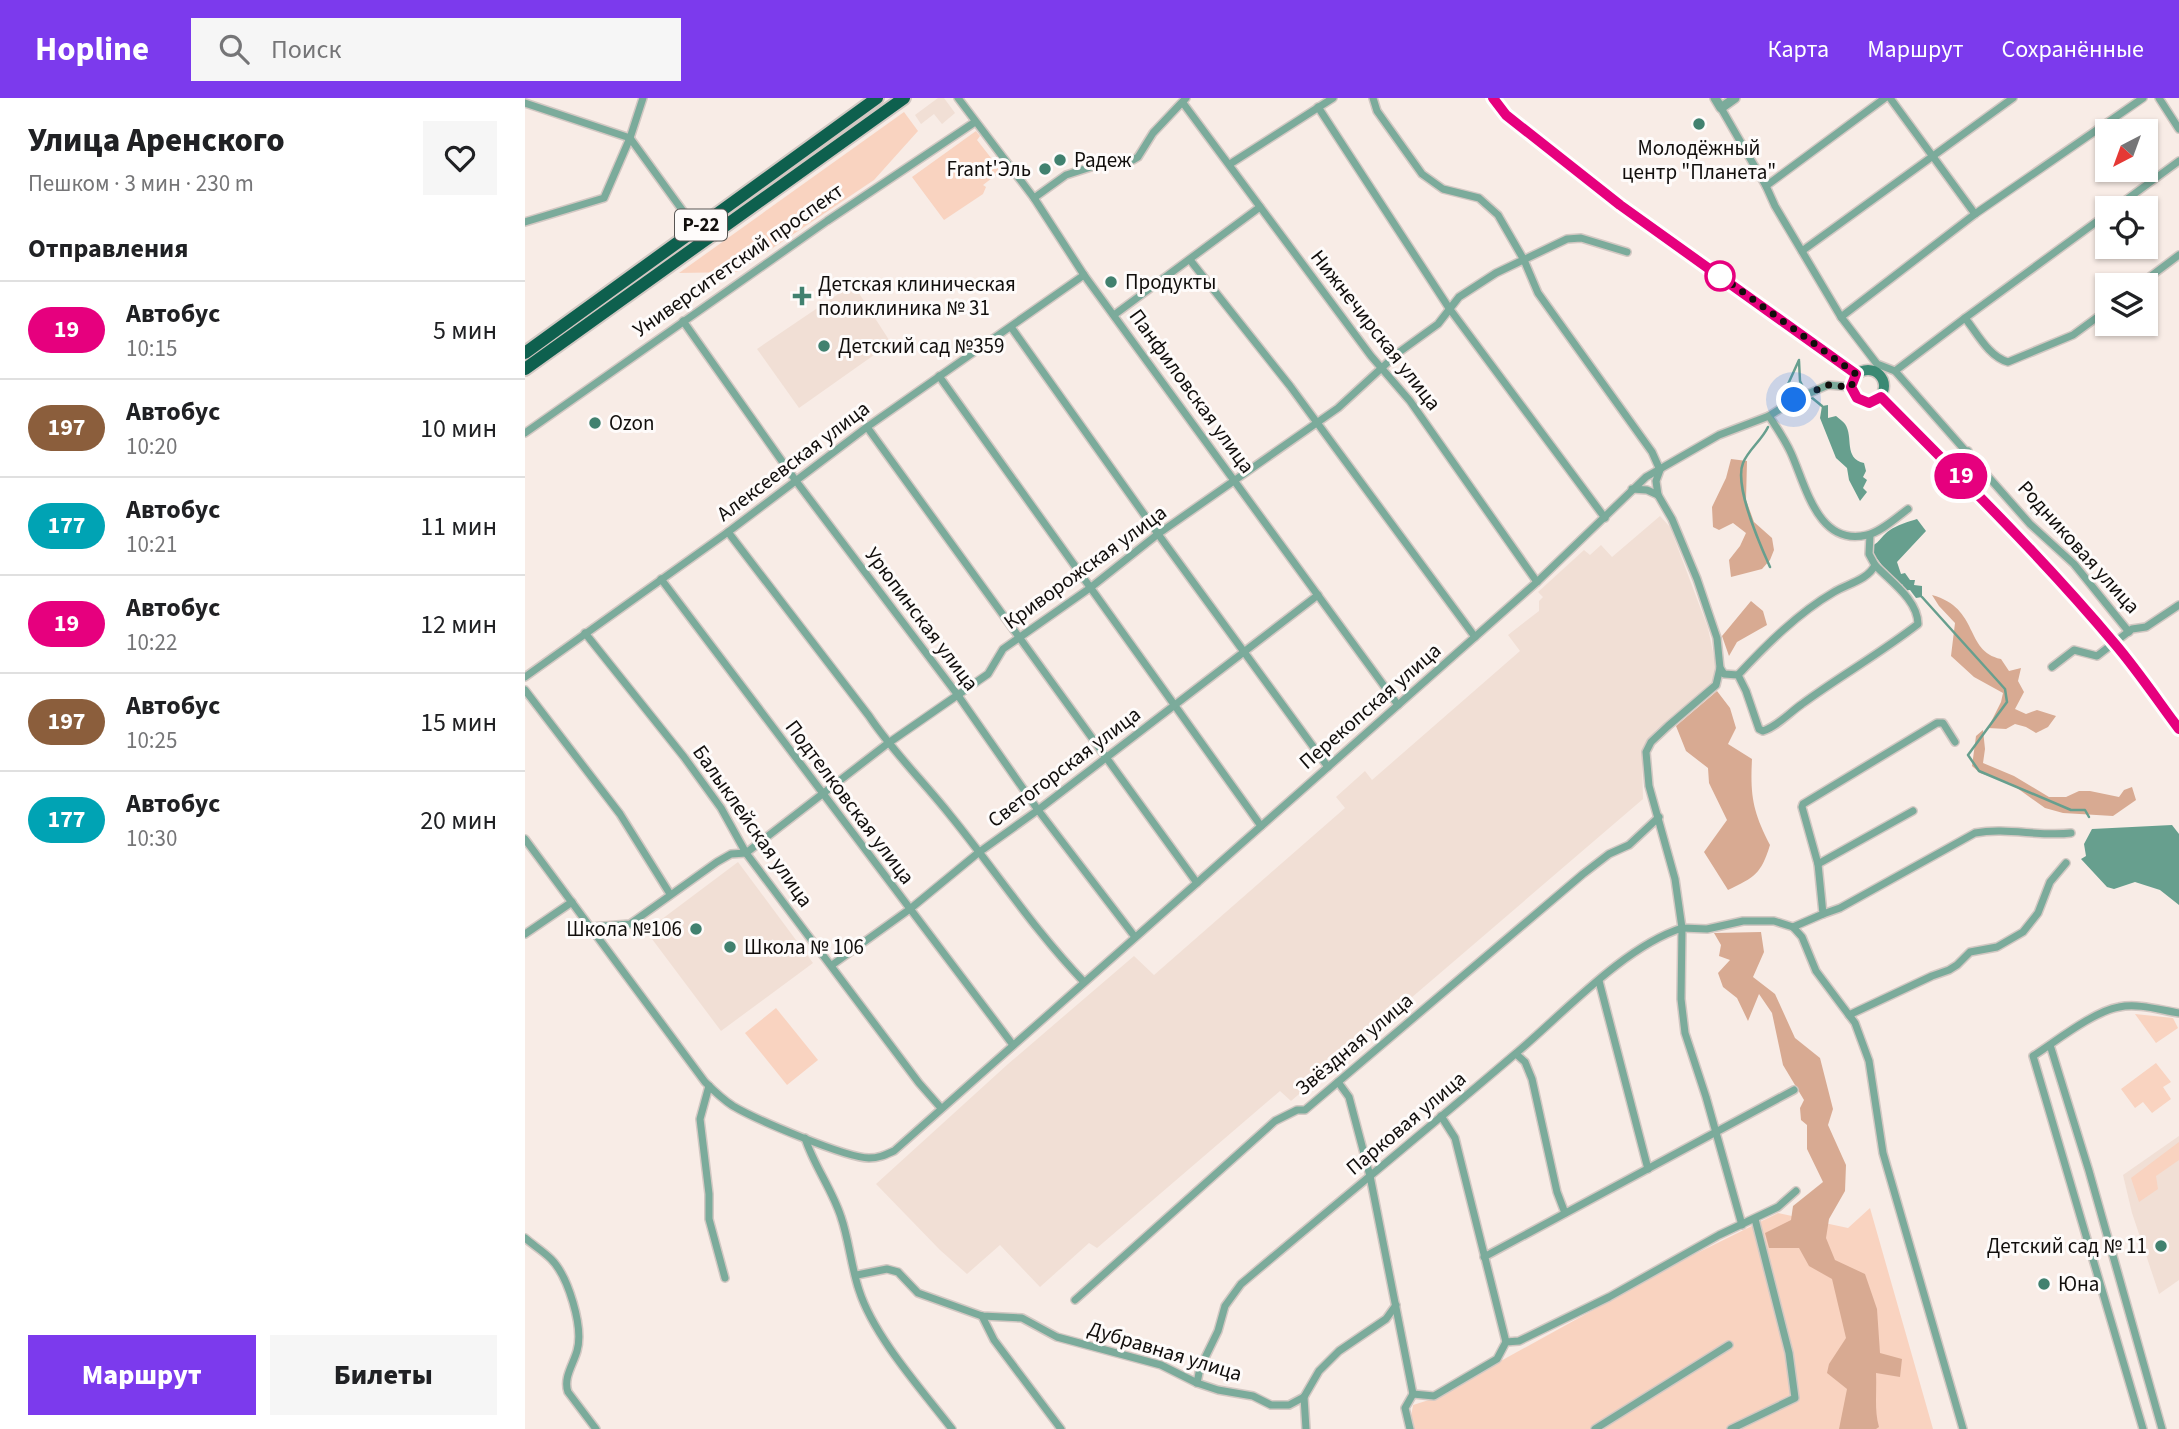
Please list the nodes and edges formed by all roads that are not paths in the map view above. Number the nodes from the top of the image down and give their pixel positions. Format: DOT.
graph roads {
  1 [pos="643,98"];
  2 [pos="877,98"];
  3 [pos="904,98"];
  4 [pos="958,98"];
  5 [pos="1333,98"];
  6 [pos="1373,98"];
  7 [pos="1493,98"];
  8 [pos="1715,98"];
  9 [pos="1735,98"];
  10 [pos="1888,98"];
  11 [pos="2013,98"];
  12 [pos="2143,98"];
  13 [pos="2159,98"];
  14 [pos="1185,100"];
  15 [pos="525,103"];
  16 [pos="1318,107"];
  17 [pos="1721,108"];
  18 [pos="975,121"];
  19 [pos="2179,129"];
  20 [pos="630,138"];
  21 [pos="1932,157"];
  22 [pos="2179,161"];
  23 [pos="1230,164"];
  24 [pos="1766,186"];
  25 [pos="2131,196"];
  26 [pos="1034,198"];
  27 [pos="1260,207"];
  28 [pos="1975,214"];
  29 [pos="525,222"];
  30 [pos="2095,223"];
  31 [pos="696,229"];
  32 [pos="1802,251"];
  33 [pos="1627,252"];
  34 [pos="2179,255"];
  35 [pos="1190,260"];
  36 [pos="1524,260"];
  37 [pos="2155,273"];
  38 [pos="1084,275"];
  39 [pos="1449,309"];
  40 [pos="1114,315"];
  41 [pos="1841,317"];
  42 [pos="1965,318"];
  43 [pos="2095,319"];
  44 [pos="683,321"];
  45 [pos="1011,327"];
  46 [pos="525,353"];
  47 [pos="525,369"];
  48 [pos="1382,369"];
  49 [pos="1882,370"];
  50 [pos="1895,371"];
  51 [pos="1856,374"];
  52 [pos="939,376"];
  53 [pos="1851,387"];
  54 [pos="1881,397"];
  55 [pos="1769,416"];
  56 [pos="1315,422"];
  57 [pos="867,427"];
  58 [pos="525,433"];
  59 [pos="1968,451"];
  60 [pos="1952,467"];
  61 [pos="1660,470"];
  62 [pos="1235,480"];
  63 [pos="796,481"];
  64 [pos="1632,489"];
  65 [pos="1658,495"];
  66 [pos="1909,509"];
  67 [pos="1605,518"];
  68 [pos="728,532"];
  69 [pos="1157,534"];
  70 [pos="1870,535"];
  71 [pos="1875,565"];
  72 [pos="661,579"];
  73 [pos="1537,582"];
  74 [pos="1090,588"];
  75 [pos="1318,595"];
  76 [pos="2179,605"];
  77 [pos="2129,632"];
  78 [pos="585,633"];
  79 [pos="1475,637"];
  80 [pos="1018,638"];
  81 [pos="2115,644"];
  82 [pos="1244,653"];
  83 [pos="2052,667"];
  84 [pos="1720,668"];
  85 [pos="1738,675"];
  86 [pos="525,677"];
  87 [pos="525,690"];
  88 [pos="957,694"];
  89 [pos="1173,705"];
  90 [pos="1398,705"];
  91 [pos="2179,729"];
  92 [pos="1955,742"];
  93 [pos="887,744"];
  94 [pos="1106,758"];
  95 [pos="1328,767"];
  96 [pos="822,795"];
  97 [pos="1038,810"];
  98 [pos="1913,811"];
  99 [pos="1659,817"];
  100 [pos="1261,826"];
  101 [pos="2071,833"];
  102 [pos="525,839"];
  103 [pos="746,853"];
  104 [pos="978,853"];
  105 [pos="2066,863"];
  106 [pos="1818,864"];
  107 [pos="1196,883"];
  108 [pos="670,894"];
  109 [pos="572,902"];
  110 [pos="910,909"];
  111 [pos="1823,914"];
  112 [pos="591,927"];
  113 [pos="1793,927"];
  114 [pos="1682,928"];
  115 [pos="525,934"];
  116 [pos="1135,937"];
  117 [pos="832,965"];
  118 [pos="1599,981"];
  119 [pos="1084,982"];
  120 [pos="2179,1013"];
  121 [pos="1849,1015"];
  122 [pos="1013,1045"];
  123 [pos="2050,1045"];
  124 [pos="1516,1054"];
  125 [pos="1338,1082"];
  126 [pos="709,1086"];
  127 [pos="1794,1090"];
  128 [pos="941,1108"];
  129 [pos="1441,1116"];
  130 [pos="1716,1133"];
  131 [pos="805,1138"];
  132 [pos="1648,1169"];
  133 [pos="1370,1176"];
  134 [pos="1796,1191"];
  135 [pos="1566,1213"];
  136 [pos="1755,1219"];
  137 [pos="1742,1225"];
  138 [pos="525,1238"];
  139 [pos="1485,1257"];
  140 [pos="857,1275"];
  141 [pos="725,1278"];
  142 [pos="1075,1300"];
  143 [pos="1396,1305"];
  144 [pos="982,1316"];
  145 [pos="1506,1342"];
  146 [pos="1728,1345"];
  147 [pos="1197,1383"];
  148 [pos="1413,1394"];
  149 [pos="1304,1397"];
  150 [pos="596,1429"];
  151 [pos="953,1429"];
  152 [pos="1061,1429"];
  153 [pos="1306,1429"];
  154 [pos="1410,1429"];
  155 [pos="1595,1429"];
  156 [pos="1731,1429"];
  157 [pos="1963,1429"];
  158 [pos="2143,1429"];
  159 [pos="2162,1429"];
  1 -- 20 [label="street"];
  2 -- 31 [label="highway, Р-22"];
  3 -- 47 [label="highway, Университетский проспект / Р-22"];
  4 -- 18 [label="street, Панфиловская улица"];
  5 -- 16 [label="street"];
  6 -- 36 [label="street"];
  7 -- 51 [label="main road"];
  8 -- 17 [label="street, Родниковая улица"];
  9 -- 17 [label="street"];
  10 -- 21 [label="street"];
  10 -- 24 [label="street"];
  11 -- 21 [label="street"];
  12 -- 28 [label="street"];
  13 -- 19 [label="street"];
  14 -- 23 [label="street, Нижнечирская улица"];
  14 -- 26 [label="street"];
  15 -- 20 [label="street"];
  16 -- 23 [label="street"];
  16 -- 39 [label="street"];
  17 -- 24 [label="street, Родниковая улица"];
  18 -- 26 [label="street, Панфиловская улица"];
  18 -- 44 [label="street, Университетский проспект"];
  20 -- 29 [label="street"];
  20 -- 31 [label="street"];
  21 -- 28 [label="street"];
  21 -- 32 [label="street"];
  22 -- 25 [label="street"];
  23 -- 27 [label="street, Нижнечирская улица"];
  24 -- 32 [label="street, Родниковая улица"];
  26 -- 38 [label="street, Панфиловская улица"];
  27 -- 35 [label="street"];
  27 -- 48 [label="street, Нижнечирская улица"];
  28 -- 41 [label="street"];
  30 -- 42 [label="street"];
  31 -- 46 [label="highway, Р-22"];
  32 -- 41 [label="street, Родниковая улица"];
  33 -- 36 [label="street, Криворожская улица"];
  34 -- 37 [label="street"];
  35 -- 40 [label="street"];
  35 -- 56 [label="street"];
  36 -- 39 [label="street, Криворожская улица"];
  36 -- 61 [label="street"];
  38 -- 40 [label="street, Панфиловская улица"];
  38 -- 45 [label="street, Алексеевская улица"];
  39 -- 48 [label="street, Криворожская улица"];
  39 -- 67 [label="street"];
  40 -- 62 [label="street, Панфиловская улица"];
  41 -- 49 [label="street, Родниковая улица"];
  42 -- 43 [label="street"];
  42 -- 50 [label="street"];
  44 -- 58 [label="street, Университетский проспект"];
  44 -- 63 [label="street, Урюпинская улица"];
  45 -- 52 [label="street, Алексеевская улица"];
  45 -- 69 [label="street"];
  48 -- 56 [label="street, Криворожская улица"];
  48 -- 73 [label="street, Нижнечирская улица"];
  49 -- 50 [label="street, Родниковая улица"];
  49 -- 51 [label="main road, Родниковая улица"];
  49 -- 54 [label="main road"];
  50 -- 59 [label="street, Родниковая улица"];
  51 -- 53 [label="main road"];
  52 -- 57 [label="street, Алексеевская улица"];
  52 -- 74 [label="street"];
  53 -- 54 [label="main road"];
  53 -- 55 [label="street, Перекопская улица"];
  54 -- 60 [label="main road, Родниковая улица"];
  55 -- 61 [label="street, Перекопская улица"];
  55 -- 70 [label="street"];
  56 -- 62 [label="street, Криворожская улица"];
  56 -- 79 [label="street"];
  57 -- 63 [label="street, Алексеевская улица"];
  57 -- 80 [label="street"];
  59 -- 60 [label="street"];
  59 -- 77 [label="street, Родниковая улица"];
  60 -- 81 [label="main road, Родниковая улица"];
  61 -- 64 [label="street, Перекопская улица"];
  61 -- 65 [label="street"];
  62 -- 69 [label="street, Криворожская улица"];
  62 -- 75 [label="street, Панфиловская улица"];
  63 -- 68 [label="street, Алексеевская улица"];
  63 -- 88 [label="street, Урюпинская улица"];
  64 -- 65 [label="street"];
  64 -- 67 [label="street, Перекопская улица"];
  65 -- 84 [label="street"];
  66 -- 70 [label="street"];
  67 -- 73 [label="street, Перекопская улица"];
  68 -- 72 [label="street, Алексеевская улица"];
  68 -- 93 [label="street"];
  69 -- 74 [label="street, Криворожская улица"];
  69 -- 82 [label="street"];
  70 -- 71 [label="street"];
  71 -- 85 [label="street"];
  71 -- 85 [label="street"];
  72 -- 78 [label="street, Алексеевская улица"];
  72 -- 96 [label="street, Подтелковская улица"];
  73 -- 79 [label="street, Перекопская улица"];
  74 -- 80 [label="street, Криворожская улица"];
  74 -- 89 [label="street"];
  75 -- 82 [label="street, Светогорская улица"];
  75 -- 90 [label="street, Панфиловская улица"];
  76 -- 77 [label="street"];
  77 -- 81 [label="street"];
  78 -- 86 [label="street, Алексеевская улица"];
  78 -- 103 [label="street, Балыклейская улица"];
  79 -- 90 [label="street, Перекопская улица"];
  80 -- 88 [label="street, Криворожская улица"];
  80 -- 94 [label="street"];
  81 -- 83 [label="street"];
  81 -- 91 [label="main road, Родниковая улица"];
  82 -- 89 [label="street, Светогорская улица"];
  82 -- 95 [label="street"];
  84 -- 85 [label="street"];
  84 -- 99 [label="street"];
  87 -- 108 [label="street"];
  88 -- 93 [label="street, Криворожская улица"];
  88 -- 97 [label="street, Урюпинская улица"];
  89 -- 94 [label="street, Светогорская улица"];
  89 -- 100 [label="street"];
  90 -- 95 [label="street, Перекопская улица"];
  92 -- 106 [label="street"];
  93 -- 96 [label="street, Криворожская улица"];
  93 -- 104 [label="street"];
  94 -- 97 [label="street, Светогорская улица"];
  94 -- 107 [label="street"];
  95 -- 100 [label="street, Перекопская улица"];
  96 -- 103 [label="street, Криворожская улица"];
  96 -- 110 [label="street, Подтелковская улица"];
  97 -- 104 [label="street, Светогорская улица"];
  97 -- 116 [label="street, Урюпинская улица"];
  98 -- 106 [label="street"];
  99 -- 114 [label="street"];
  99 -- 125 [label="street, Звёздная улица"];
  100 -- 107 [label="street, Перекопская улица"];
  101 -- 111 [label="street"];
  102 -- 109 [label="street"];
  103 -- 108 [label="street, Криворожская улица"];
  103 -- 117 [label="street, Балыклейская улица"];
  104 -- 110 [label="street, Светогорская улица"];
  104 -- 119 [label="street"];
  105 -- 121 [label="street"];
  106 -- 111 [label="street"];
  107 -- 116 [label="street, Перекопская улица"];
  108 -- 112 [label="street, Криворожская улица"];
  109 -- 112 [label="street"];
  109 -- 115 [label="street"];
  110 -- 117 [label="street, Светогорская улица"];
  110 -- 122 [label="street, Подтелковская улица"];
  111 -- 113 [label="street"];
  112 -- 126 [label="street"];
  113 -- 114 [label="street"];
  113 -- 121 [label="street"];
  114 -- 118 [label="street, Парковая улица"];
  114 -- 130 [label="street"];
  116 -- 119 [label="street, Перекопская улица"];
  117 -- 128 [label="street, Балыклейская улица"];
  118 -- 124 [label="street, Парковая улица"];
  118 -- 132 [label="street"];
  119 -- 122 [label="street, Перекопская улица"];
  120 -- 123 [label="street"];
  121 -- 157 [label="street"];
  122 -- 128 [label="street, Перекопская улица"];
  123 -- 158 [label="street"];
  123 -- 159 [label="street"];
  124 -- 129 [label="street, Парковая улица"];
  124 -- 135 [label="street"];
  125 -- 133 [label="street"];
  125 -- 142 [label="street, Звёздная улица"];
  126 -- 131 [label="street"];
  126 -- 141 [label="street"];
  127 -- 130 [label="street"];
  128 -- 131 [label="street, Перекопская улица"];
  129 -- 133 [label="street, Парковая улица"];
  129 -- 139 [label="street"];
  130 -- 132 [label="street"];
  130 -- 137 [label="street"];
  131 -- 140 [label="street"];
  132 -- 135 [label="street"];
  133 -- 143 [label="street"];
  133 -- 147 [label="street, Парковая улица"];
  134 -- 136 [label="street"];
  135 -- 139 [label="street"];
  136 -- 137 [label="street"];
  136 -- 156 [label="street"];
  137 -- 145 [label="street"];
  138 -- 150 [label="street"];
  139 -- 145 [label="street"];
  140 -- 144 [label="street, Дубравная улица"];
  140 -- 151 [label="street"];
  143 -- 148 [label="street"];
  143 -- 149 [label="street"];
  144 -- 147 [label="street, Дубравная улица"];
  144 -- 152 [label="street"];
  145 -- 148 [label="street"];
  146 -- 155 [label="street"];
  147 -- 149 [label="street, Дубравная улица"];
  148 -- 154 [label="street"];
  149 -- 153 [label="street"];
}
